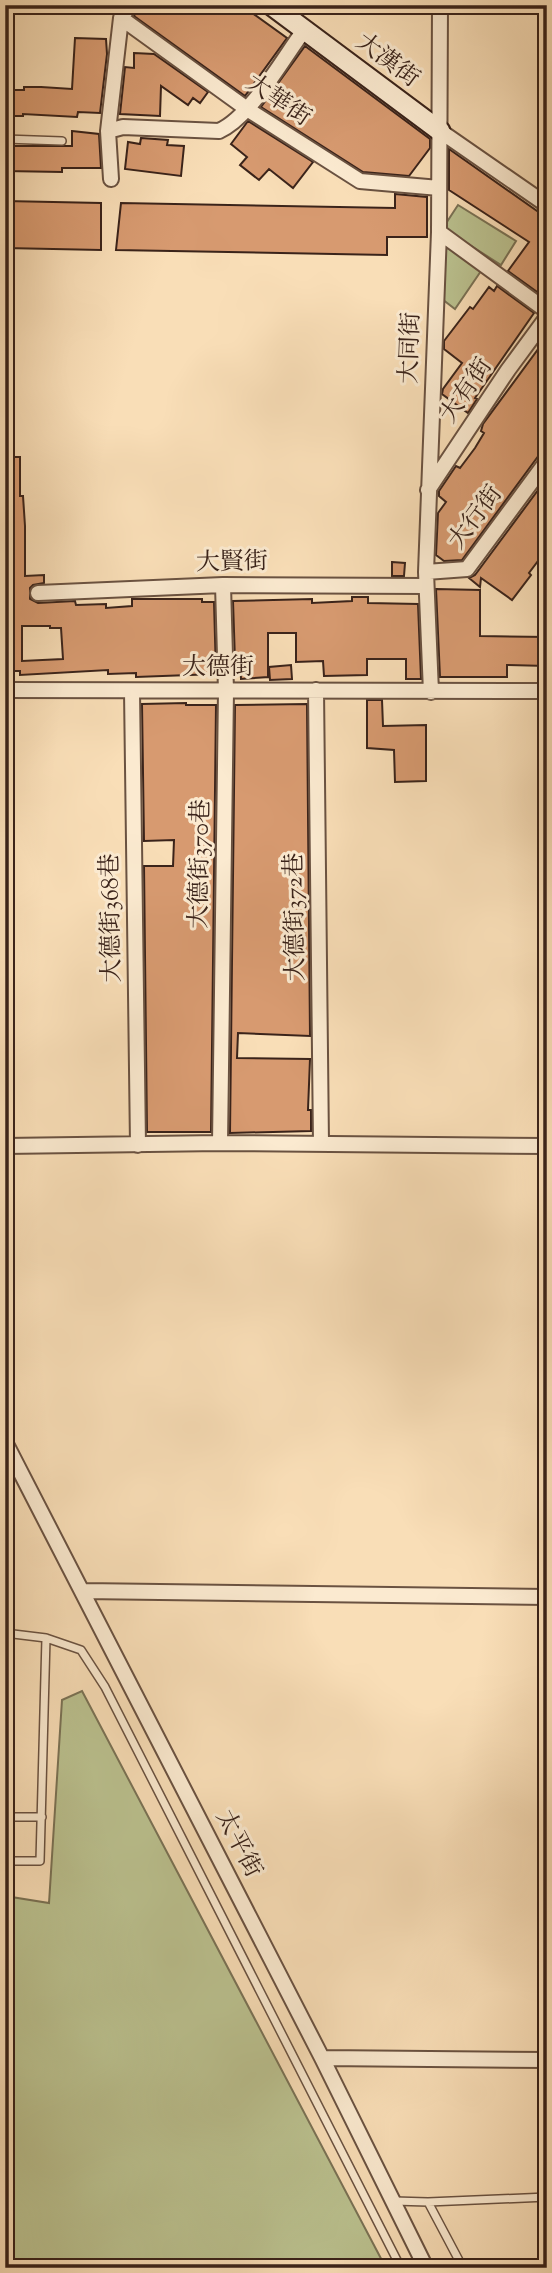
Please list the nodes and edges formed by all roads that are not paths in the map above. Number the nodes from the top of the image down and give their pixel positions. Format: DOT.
graph roads {
  1 [pos="271,5"];
  2 [pos="440,5"];
  3 [pos="125,12"];
  4 [pos="305,29"];
  5 [pos="247,109"];
  6 [pos="108,131"];
  7 [pos="440,131"];
  8 [pos="5,139"];
  9 [pos="62,141"];
  10 [pos="111,179"];
  11 [pos="439,188"];
  12 [pos="547,205"];
  13 [pos="439,232"];
  14 [pos="547,311"];
  15 [pos="547,317"];
  16 [pos="547,461"];
  17 [pos="427,491"];
  18 [pos="426,579"];
  19 [pos="223,585"];
  20 [pos="38,593"];
  21 [pos="5,690"];
  22 [pos="316,690"];
  23 [pos="132,691"];
  24 [pos="226,691"];
  25 [pos="547,691"];
  26 [pos="431,692"];
  27 [pos="220,1143"];
  28 [pos="321,1144"];
  29 [pos="138,1145"];
  30 [pos="5,1146"];
  31 [pos="547,1146"];
  32 [pos="5,1442"];
  33 [pos="83,1591"];
  34 [pos="547,1597"];
  35 [pos="5,1633"];
  36 [pos="46,1638"];
  37 [pos="5,1817"];
  38 [pos="41,1817"];
  39 [pos="5,1861"];
  40 [pos="322,2058"];
  41 [pos="547,2060"];
  42 [pos="547,2197"];
  43 [pos="391,2201"];
  44 [pos="428,2202"];
  45 [pos="401,2268"];
  46 [pos="426,2268"];
  47 [pos="463,2268"];
  1 -- 4 [label="street, 大漢街"];
  2 -- 7 [label="street, 大同街"];
  3 -- 5 [label="street, 大華街"];
  3 -- 6 [label="street"];
  4 -- 5 [label="street"];
  4 -- 7 [label="street, 大漢街"];
  5 -- 6 [label="street"];
  5 -- 11 [label="street, 大華街"];
  6 -- 10 [label="street"];
  7 -- 11 [label="street, 大同街"];
  7 -- 12 [label="street"];
  8 -- 9 [label="lane"];
  11 -- 13 [label="street, 大同街"];
  13 -- 14 [label="street"];
  13 -- 17 [label="street, 大同街"];
  15 -- 17 [label="street, 大有街"];
  16 -- 18 [label="street, 大行街"];
  17 -- 18 [label="street, 大同街"];
  18 -- 19 [label="street, 大賢街"];
  18 -- 26 [label="street, 大同街"];
  19 -- 20 [label="street, 大賢街"];
  19 -- 24 [label="street, 大德街370巷"];
  21 -- 23 [label="street, 大德街"];
  22 -- 24 [label="street, 大德街"];
  22 -- 26 [label="street, 大德街"];
  22 -- 28 [label="street, 大德街372巷"];
  23 -- 24 [label="street, 大德街"];
  23 -- 29 [label="street, 大德街368巷"];
  24 -- 27 [label="street, 大德街370巷"];
  25 -- 26 [label="street, 大德街"];
  27 -- 28 [label="street"];
  27 -- 29 [label="street"];
  28 -- 31 [label="street"];
  29 -- 30 [label="street"];
  32 -- 33 [label="street, 太平街"];
  33 -- 34 [label="street"];
  33 -- 40 [label="street, 太平街"];
  35 -- 36 [label="lane"];
  36 -- 38 [label="lane"];
  36 -- 45 [label="lane"];
  37 -- 38 [label="lane"];
  38 -- 39 [label="lane"];
  40 -- 41 [label="street"];
  40 -- 43 [label="street, 太平街"];
  42 -- 44 [label="lane"];
  43 -- 44 [label="lane"];
  43 -- 46 [label="street, 太平街"];
  44 -- 47 [label="lane"];
}
